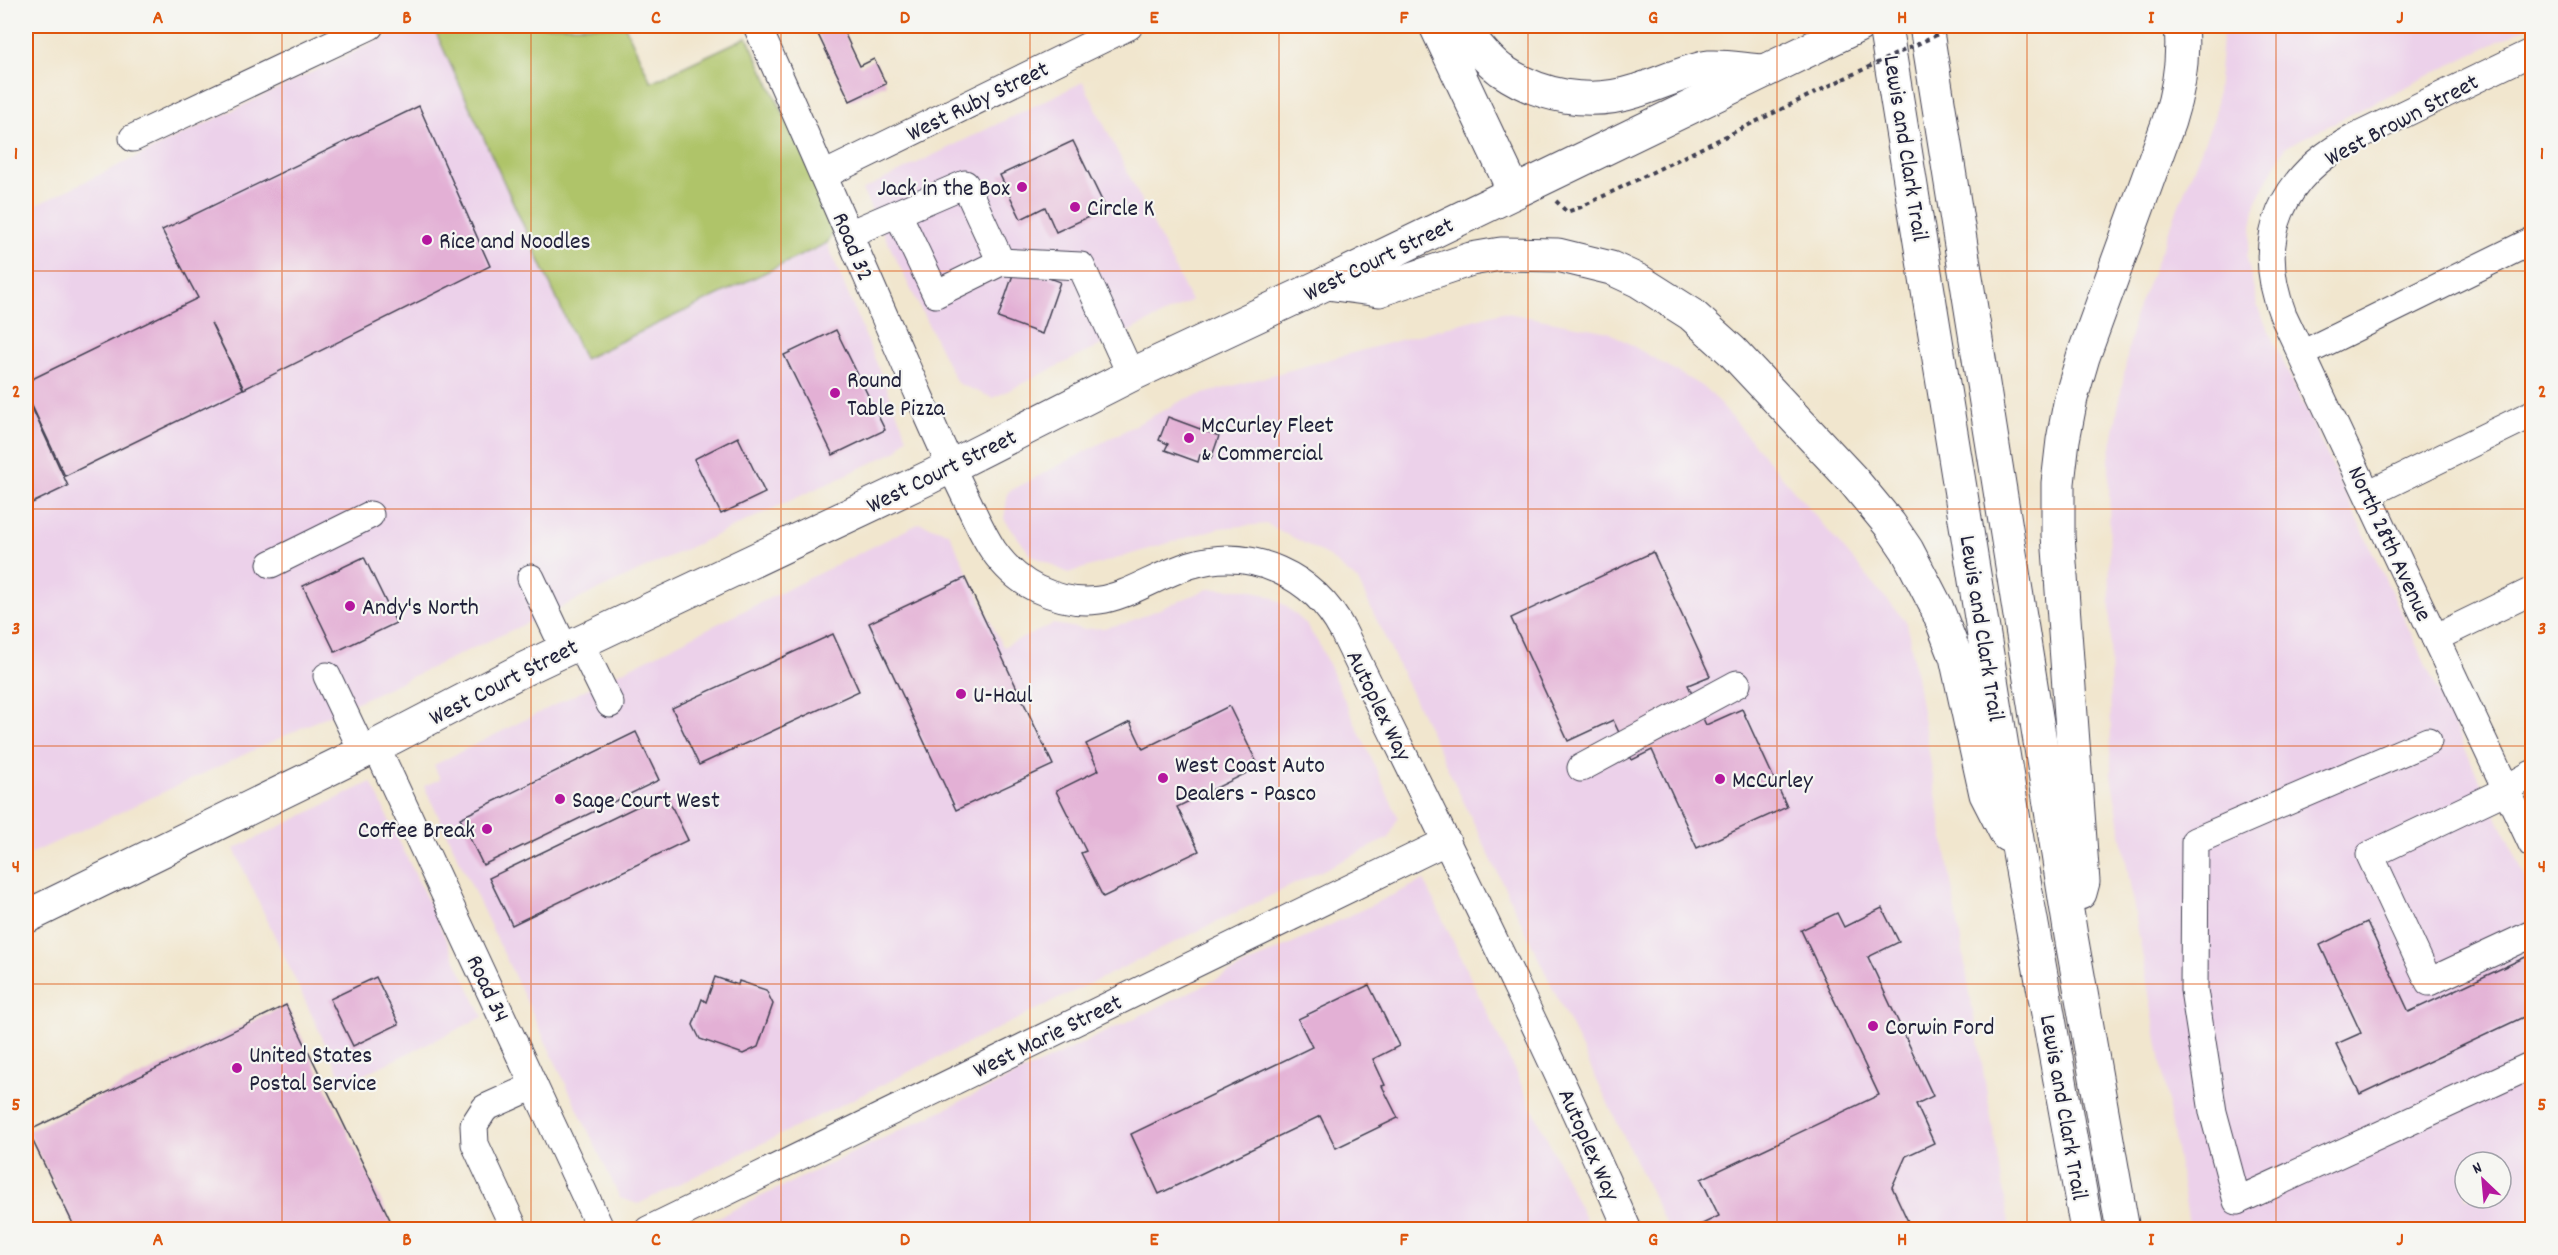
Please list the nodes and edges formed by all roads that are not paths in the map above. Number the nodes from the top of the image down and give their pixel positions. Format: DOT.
graph roads {
  1 [pos="370,26"];
  2 [pos="1130,26"];
  3 [pos="1436,26"];
  4 [pos="1461,26"];
  5 [pos="1858,26"];
  6 [pos="1886,26"];
  7 [pos="1926,26"];
  8 [pos="2181,26"];
  9 [pos="760,27"];
  10 [pos="2532,52"];
  11 [pos="1764,71"];
  12 [pos="133,138"];
  13 [pos="824,175"];
  14 [pos="1515,191"];
  15 [pos="898,214"];
  16 [pos="849,234"];
  17 [pos="2271,237"];
  18 [pos="2532,241"];
  19 [pos="1002,262"];
  20 [pos="1327,283"];
  21 [pos="2302,354"];
  22 [pos="1131,375"];
  23 [pos="2532,414"];
  24 [pos="950,467"];
  25 [pos="2368,494"];
  26 [pos="370,515"];
  27 [pos="271,564"];
  28 [pos="531,578"];
  29 [pos="2532,591"];
  30 [pos="2435,638"];
  31 [pos="573,646"];
  32 [pos="327,676"];
  33 [pos="1737,684"];
  34 [pos="610,704"];
  35 [pos="2428,741"];
  36 [pos="370,749"];
  37 [pos="1581,768"];
  38 [pos="2532,774"];
  39 [pos="2506,787"];
  40 [pos="1447,841"];
  41 [pos="2532,844"];
  42 [pos="2021,864"];
  43 [pos="26,917"];
  44 [pos="2532,934"];
  45 [pos="2071,936"];
  46 [pos="2532,1065"];
  47 [pos="534,1086"];
  48 [pos="515,1230"];
  49 [pos="601,1230"];
  50 [pos="648,1230"];
  51 [pos="1628,1230"];
  52 [pos="2087,1230"];
  53 [pos="2123,1230"];
  1 -- 12 [label="street"];
  2 -- 13 [label="street, West Ruby Street"];
  3 -- 14 [label="main road"];
  4 -- 11 [label="main road"];
  5 -- 11 [label="main road, West Court Street"];
  6 -- 42 [label="main road, Lewis and Clark Trail"];
  7 -- 45 [label="main road, Lewis and Clark Trail"];
  8 -- 45 [label="main road"];
  9 -- 13 [label="street, Road 32"];
  10 -- 17 [label="street, West Brown Street"];
  11 -- 14 [label="main road, West Court Street"];
  13 -- 16 [label="street, Road 32"];
  14 -- 20 [label="main road, West Court Street"];
  15 -- 16 [label="street"];
  15 -- 19 [label="street"];
  15 -- 19 [label="street"];
  16 -- 24 [label="street, Road 32"];
  17 -- 21 [label="street, North 28th Avenue"];
  18 -- 21 [label="street"];
  19 -- 22 [label="street"];
  20 -- 22 [label="main road, West Court Street"];
  20 -- 42 [label="main road"];
  21 -- 25 [label="street, North 28th Avenue"];
  22 -- 24 [label="main road, West Court Street"];
  23 -- 25 [label="street"];
  24 -- 31 [label="main road, West Court Street"];
  24 -- 40 [label="street, Autoplex Way"];
  25 -- 30 [label="street, North 28th Avenue"];
  26 -- 27 [label="street"];
  28 -- 31 [label="street"];
  29 -- 30 [label="street"];
  30 -- 39 [label="street, North 28th Avenue"];
  31 -- 34 [label="street"];
  31 -- 36 [label="main road, West Court Street"];
  32 -- 36 [label="street, Road 34"];
  33 -- 37 [label="street"];
  35 -- 46 [label="street"];
  36 -- 43 [label="main road, West Court Street"];
  36 -- 47 [label="street, Road 34"];
  38 -- 39 [label="street"];
  39 -- 41 [label="street, North 28th Avenue"];
  39 -- 44 [label="street"];
  40 -- 50 [label="street, West Marie Street"];
  40 -- 51 [label="street, Autoplex Way"];
  42 -- 52 [label="main road, Lewis and Clark Trail"];
  45 -- 53 [label="main road, Lewis and Clark Trail"];
  47 -- 48 [label="street"];
  47 -- 49 [label="street, Road 34"];
}
